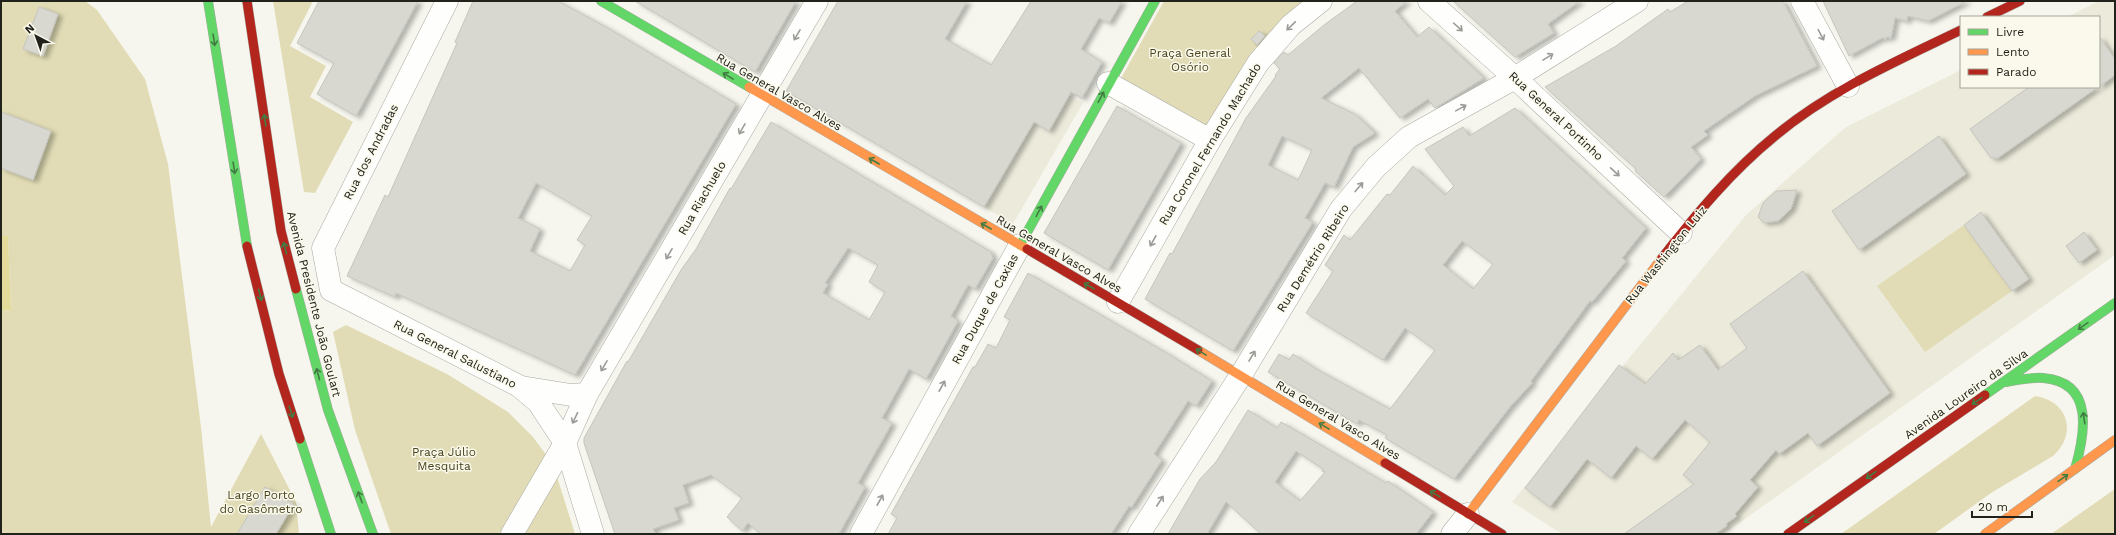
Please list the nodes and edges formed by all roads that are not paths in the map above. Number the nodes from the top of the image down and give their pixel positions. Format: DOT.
graph roads {
  1 [pos="208,1"];
  2 [pos="247,1"];
  3 [pos="447,1"];
  4 [pos="601,1"];
  5 [pos="817,1"];
  6 [pos="1155,1"];
  7 [pos="1321,1"];
  8 [pos="1429,1"];
  9 [pos="1637,1"];
  10 [pos="1802,1"];
  11 [pos="2020,1"];
  12 [pos="1989,16"];
  13 [pos="1960,30"];
  14 [pos="1515,78"];
  15 [pos="1108,83"];
  16 [pos="1848,86"];
  17 [pos="761,96"];
  18 [pos="1210,140"];
  19 [pos="1680,233"];
  20 [pos="1020,245"];
  21 [pos="348,299"];
  22 [pos="1118,302"];
  23 [pos="2115,303"];
  24 [pos="1241,375"];
  25 [pos="2005,382"];
  26 [pos="520,386"];
  27 [pos="587,394"];
  28 [pos="2115,440"];
  29 [pos="565,443"];
  30 [pos="2075,470"];
  31 [pos="1830,504"];
  32 [pos="1468,514"];
  33 [pos="1819,522"];
  34 [pos="331,534"];
  35 [pos="373,534"];
  36 [pos="512,534"];
  37 [pos="593,534"];
  38 [pos="861,534"];
  39 [pos="1139,534"];
  40 [pos="1452,534"];
  41 [pos="1502,534"];
  42 [pos="1788,534"];
  43 [pos="1986,534"];
  1 -- 34 [label="street, one-way"];
  35 -- 2 [label="street, Avenida Presidente João Goulart, one-way"];
  3 -- 21 [label="street, Rua dos Andradas"];
  17 -- 4 [label="street, Rua General Vasco Alves, one-way"];
  5 -- 17 [label="street, Rua Riachuelo, one-way"];
  6 -- 15 [label="street, Rua Duque de Caxias"];
  7 -- 18 [label="street, Rua Coronel Fernando Machado, one-way"];
  8 -- 14 [label="street, Rua General Portinho, one-way"];
  14 -- 9 [label="street, Rua Demétrio Ribeiro, one-way"];
  10 -- 16 [label="street, one-way"];
  11 -- 12 [label="street"];
  13 -- 16 [label="street, Rua Washington Luiz"];
  14 -- 19 [label="street, Rua General Portinho, one-way"];
  24 -- 14 [label="street, Rua Demétrio Ribeiro, one-way"];
  15 -- 18 [label="street"];
  20 -- 15 [label="street, Rua Duque de Caxias, one-way"];
  16 -- 19 [label="street, Rua Washington Luiz"];
  20 -- 17 [label="street, Rua General Vasco Alves, one-way"];
  17 -- 27 [label="street, Rua Riachuelo, one-way"];
  18 -- 22 [label="street, Rua Coronel Fernando Machado, one-way"];
  19 -- 32 [label="street, Rua Washington Luiz"];
  22 -- 20 [label="street, Rua General Vasco Alves, one-way"];
  38 -- 20 [label="street, Rua Duque de Caxias, one-way"];
  21 -- 26 [label="street, Rua General Salustiano"];
  24 -- 22 [label="street, Rua General Vasco Alves, one-way"];
  23 -- 25 [label="street, Avenida Loureiro da Silva, one-way"];
  32 -- 24 [label="street, Rua General Vasco Alves, one-way"];
  39 -- 24 [label="street, Rua Demétrio Ribeiro, one-way"];
  30 -- 25 [label="street, one-way"];
  25 -- 31 [label="street, Avenida Loureiro da Silva, one-way"];
  26 -- 27 [label="street"];
  26 -- 29 [label="street, Rua General Salustiano"];
  27 -- 29 [label="street, Rua Riachuelo, one-way"];
  28 -- 30 [label="street"];
  29 -- 36 [label="street"];
  29 -- 37 [label="street, Rua General Salustiano"];
  43 -- 30 [label="street, one-way"];
  31 -- 33 [label="street, Avenida Loureiro da Silva"];
  31 -- 42 [label="street, Avenida Loureiro da Silva, one-way"];
  32 -- 40 [label="street, Rua Washington Luiz"];
  32 -- 41 [label="street, Rua General Vasco Alves"];
}
